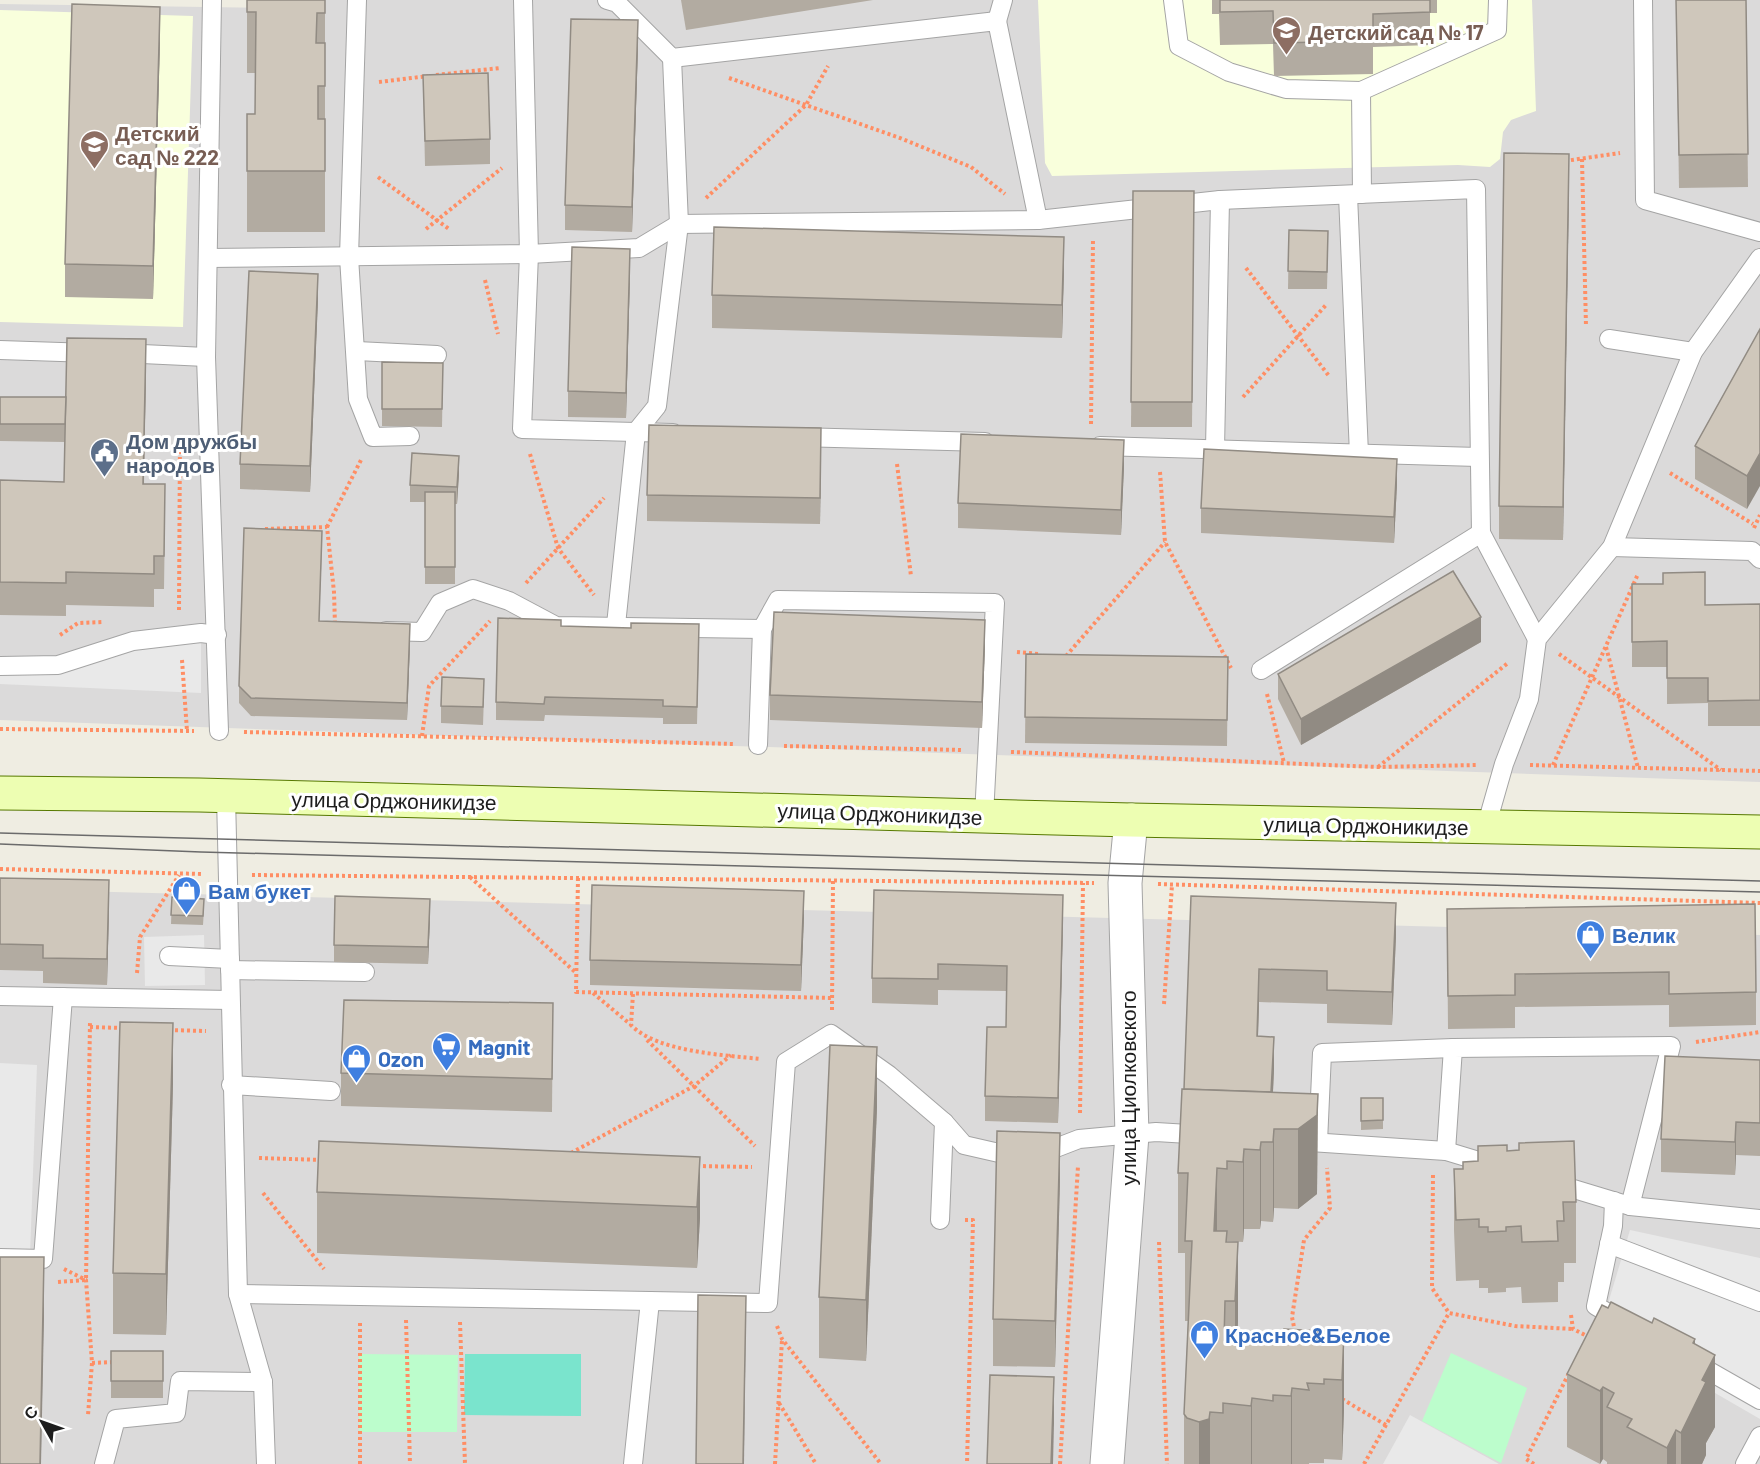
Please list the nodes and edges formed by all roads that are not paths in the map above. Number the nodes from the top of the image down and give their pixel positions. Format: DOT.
graph roads {
  1 [pos="212,0"];
  2 [pos="357,0"];
  3 [pos="523,0"];
  4 [pos="607,0"];
  5 [pos="1003,0"];
  6 [pos="1173,0"];
  7 [pos="1498,0"];
  8 [pos="1643,0"];
  9 [pos="997,21"];
  10 [pos="672,58"];
  11 [pos="1361,91"];
  12 [pos="1355,194"];
  13 [pos="1220,200"];
  14 [pos="1038,220"];
  15 [pos="679,224"];
  16 [pos="1760,232"];
  17 [pos="529,254"];
  18 [pos="349,257"];
  19 [pos="208,258"];
  20 [pos="1760,258"];
  21 [pos="1609,339"];
  22 [pos="0,350"];
  23 [pos="357,351"];
  24 [pos="1693,352"];
  25 [pos="436,355"];
  26 [pos="206,357"];
  27 [pos="636,432"];
  28 [pos="695,434"];
  29 [pos="410,436"];
  30 [pos="777,436"];
  31 [pos="998,443"];
  32 [pos="1085,445"];
  33 [pos="1215,449"];
  34 [pos="1359,454"];
  35 [pos="1478,457"];
  36 [pos="1481,533"];
  37 [pos="1612,547"];
  38 [pos="1760,559"];
  39 [pos="616,625"];
  40 [pos="335,628"];
  41 [pos="762,628"];
  42 [pos="217,635"];
  43 [pos="1537,639"];
  44 [pos="0,666"];
  45 [pos="1261,670"];
  46 [pos="219,731"];
  47 [pos="758,745"];
  48 [pos="0,794"];
  49 [pos="226,796"];
  50 [pos="984,816"];
  51 [pos="1131,820"];
  52 [pos="1486,827"];
  53 [pos="1760,832"];
  54 [pos="169,956"];
  55 [pos="230,964"];
  56 [pos="365,972"];
  57 [pos="0,996"];
  58 [pos="63,997"];
  59 [pos="230,1000"];
  60 [pos="1453,1048"];
  61 [pos="231,1085"];
  62 [pos="331,1090"];
  63 [pos="944,1122"];
  64 [pos="1132,1135"];
  65 [pos="1225,1136"];
  66 [pos="1271,1139"];
  67 [pos="1322,1143"];
  68 [pos="1440,1150"];
  69 [pos="1622,1204"];
  70 [pos="1760,1219"];
  71 [pos="940,1220"];
  72 [pos="1609,1244"];
  73 [pos="0,1258"];
  74 [pos="238,1294"];
  75 [pos="650,1301"];
  76 [pos="1760,1302"];
  77 [pos="1637,1330"];
  78 [pos="1678,1353"];
  79 [pos="263,1382"];
  80 [pos="1760,1400"];
  81 [pos="1760,1436"];
  82 [pos="104,1464"];
  83 [pos="266,1464"];
  84 [pos="633,1464"];
  85 [pos="1107,1464"];
  86 [pos="1744,1464"];
  1 -- 19 [label="lane"];
  2 -- 18 [label="lane"];
  3 -- 17 [label="lane"];
  4 -- 10 [label="lane"];
  5 -- 9 [label="lane"];
  6 -- 11 [label="lane"];
  7 -- 11 [label="lane"];
  8 -- 16 [label="lane"];
  9 -- 10 [label="lane"];
  9 -- 14 [label="lane"];
  10 -- 15 [label="lane"];
  11 -- 12 [label="lane"];
  12 -- 13 [label="lane"];
  12 -- 34 [label="lane"];
  12 -- 35 [label="lane"];
  13 -- 14 [label="lane"];
  13 -- 33 [label="lane"];
  14 -- 15 [label="lane"];
  15 -- 17 [label="lane"];
  15 -- 27 [label="lane"];
  17 -- 18 [label="lane"];
  17 -- 27 [label="lane"];
  18 -- 19 [label="lane"];
  18 -- 23 [label="lane"];
  19 -- 26 [label="lane"];
  20 -- 24 [label="lane"];
  21 -- 24 [label="lane"];
  22 -- 26 [label="lane"];
  23 -- 25 [label="lane"];
  23 -- 29 [label="lane"];
  24 -- 37 [label="lane"];
  26 -- 42 [label="lane"];
  27 -- 28 [label="lane"];
  27 -- 39 [label="lane"];
  30 -- 31 [label="lane"];
  32 -- 33 [label="lane"];
  33 -- 34 [label="lane"];
  34 -- 35 [label="lane"];
  35 -- 36 [label="lane"];
  36 -- 43 [label="lane"];
  36 -- 45 [label="lane"];
  37 -- 38 [label="lane"];
  37 -- 43 [label="lane"];
  39 -- 40 [label="lane"];
  39 -- 41 [label="lane"];
  41 -- 47 [label="lane"];
  41 -- 50 [label="lane"];
  42 -- 44 [label="lane"];
  42 -- 46 [label="lane"];
  43 -- 52 [label="lane"];
  48 -- 49 [label="main road, улица Орджоникидзе"];
  49 -- 50 [label="main road, улица Орджоникидзе"];
  49 -- 55 [label="lane"];
  50 -- 51 [label="main road, улица Орджоникидзе"];
  51 -- 52 [label="main road, улица Орджоникидзе"];
  51 -- 64 [label="street, улица Циолковского"];
  52 -- 53 [label="main road, улица Орджоникидзе"];
  54 -- 55 [label="lane"];
  55 -- 56 [label="lane"];
  55 -- 59 [label="lane"];
  57 -- 58 [label="lane"];
  58 -- 59 [label="lane"];
  58 -- 73 [label="lane"];
  59 -- 61 [label="lane"];
  60 -- 67 [label="lane"];
  60 -- 68 [label="lane"];
  60 -- 69 [label="lane"];
  61 -- 62 [label="lane"];
  61 -- 74 [label="lane"];
  63 -- 64 [label="lane"];
  63 -- 71 [label="lane"];
  63 -- 75 [label="lane"];
  64 -- 65 [label="lane"];
  64 -- 85 [label="street, улица Циолковского"];
  66 -- 67 [label="lane"];
  67 -- 68 [label="lane"];
  68 -- 69 [label="lane"];
  69 -- 70 [label="lane"];
  69 -- 72 [label="lane"];
  72 -- 76 [label="lane"];
  72 -- 77 [label="lane"];
  74 -- 75 [label="lane"];
  74 -- 79 [label="lane"];
  75 -- 84 [label="lane"];
  78 -- 80 [label="lane"];
  79 -- 82 [label="lane"];
  79 -- 83 [label="lane"];
  81 -- 86 [label="lane"];
}
